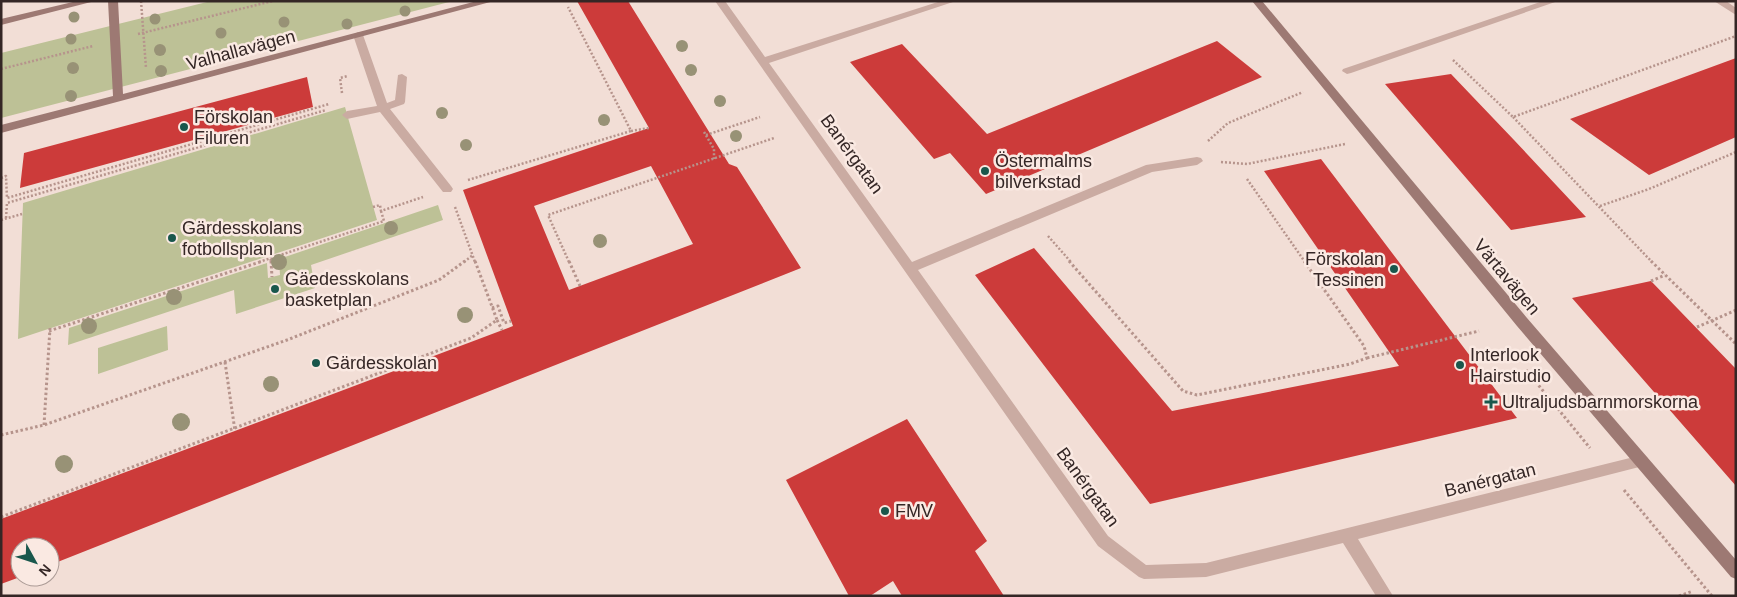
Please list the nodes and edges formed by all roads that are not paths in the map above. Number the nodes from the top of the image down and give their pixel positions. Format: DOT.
graph roads {
  1 [pos="90,1"];
  2 [pos="113,1"];
  3 [pos="489,1"];
  4 [pos="720,1"];
  5 [pos="952,1"];
  6 [pos="1257,1"];
  7 [pos="1553,1"];
  8 [pos="1719,1"];
  9 [pos="1736,12"];
  10 [pos="1,22"];
  11 [pos="358,36"];
  12 [pos="762,61"];
  13 [pos="1347,71"];
  14 [pos="402,77"];
  15 [pos="118,99"];
  16 [pos="383,108"];
  17 [pos="347,115"];
  18 [pos="1,129"];
  19 [pos="1197,161"];
  20 [pos="447,189"];
  21 [pos="910,268"];
  22 [pos="1642,461"];
  23 [pos="1348,535"];
  24 [pos="1736,572"];
  25 [pos="1385,596"];
  1 -- 10 [label="main road"];
  2 -- 15 [label="main road"];
  3 -- 11 [label="main road, Valhallavägen"];
  4 -- 12 [label="street, Banérgatan"];
  5 -- 12 [label="street"];
  6 -- 22 [label="main road, Värtavägen"];
  7 -- 13 [label="street"];
  8 -- 9 [label="street"];
  11 -- 15 [label="main road, Valhallavägen"];
  11 -- 16 [label="street"];
  12 -- 21 [label="street, Banérgatan"];
  14 -- 16 [label="street"];
  15 -- 18 [label="main road, Valhallavägen"];
  16 -- 17 [label="street"];
  16 -- 20 [label="street"];
  19 -- 21 [label="street"];
  21 -- 23 [label="street, Banérgatan"];
  22 -- 23 [label="street, Banérgatan"];
  22 -- 24 [label="main road, Värtavägen"];
  23 -- 25 [label="street"];
}
